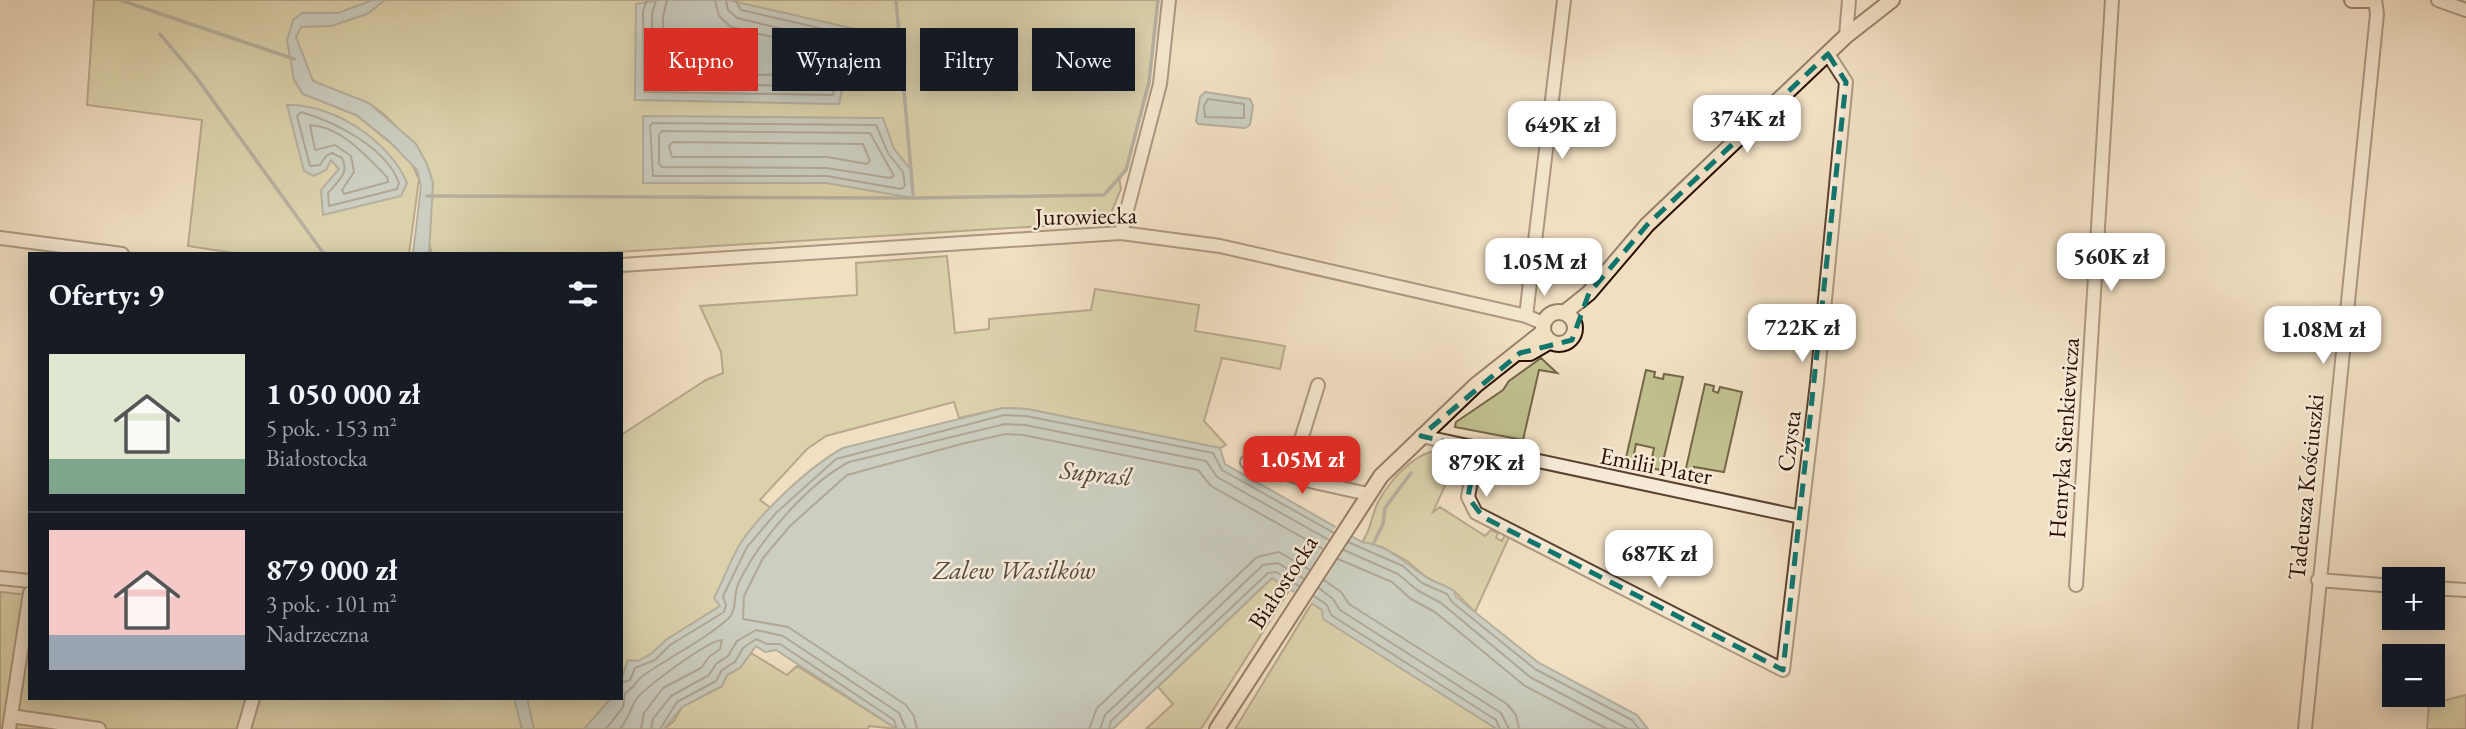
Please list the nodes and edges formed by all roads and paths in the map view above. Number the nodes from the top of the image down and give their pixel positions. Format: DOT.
graph roads {
  1 [pos="1170,0"];
  2 [pos="1564,0"];
  3 [pos="1849,0"];
  4 [pos="1892,0"];
  5 [pos="2112,0"];
  6 [pos="2351,0"];
  7 [pos="2374,0"];
  8 [pos="2438,0"];
  9 [pos="2461,6"];
  10 [pos="1846,36"];
  11 [pos="1828,54"];
  12 [pos="1121,233"];
  13 [pos="0,238"];
  14 [pos="69,250"];
  15 [pos="96,252"];
  16 [pos="623,265"];
  17 [pos="1527,316"];
  18 [pos="1569,317"];
  19 [pos="1545,332"];
  20 [pos="1318,385"];
  21 [pos="1421,436"];
  22 [pos="1477,449"];
  23 [pos="1247,462"];
  24 [pos="1290,475"];
  25 [pos="1368,494"];
  26 [pos="1801,517"];
  27 [pos="0,578"];
  28 [pos="2318,580"];
  29 [pos="28,581"];
  30 [pos="2076,585"];
  31 [pos="2382,585"];
  32 [pos="2445,589"];
  33 [pos="2466,590"];
  34 [pos="28,606"];
  35 [pos="252,700"];
  36 [pos="10,723"];
  37 [pos="99,729"];
  38 [pos="244,729"];
  39 [pos="1217,729"];
  40 [pos="2305,729"];
  1 -- 12 [label="street"];
  2 -- 17 [label="street"];
  3 -- 10 [label="street"];
  4 -- 10 [label="main road"];
  5 -- 30 [label="street, Henryka Sienkiewicza"];
  6 -- 7 [label="main road"];
  7 -- 28 [label="street, Tadeusza Kościuszki"];
  8 -- 9 [label="street"];
  10 -- 11 [label="main road"];
  11 -- 18 [label="main road"];
  11 -- 26 [label="street, Czysta"];
  12 -- 16 [label="street, Jurowiecka"];
  12 -- 17 [label="street, Jurowiecka"];
  13 -- 14 [label="street"];
  14 -- 15 [label="street"];
  17 -- 19 [label="street, Jurowiecka"];
  18 -- 19 [label="main road"];
  18 -- 19 [label="main road"];
  19 -- 21 [label="main road, Białostocka"];
  20 -- 24 [label="street"];
  21 -- 22 [label="street, Emilii Plater"];
  21 -- 25 [label="main road, Białostocka"];
  22 -- 26 [label="street, Emilii Plater"];
  22 -- 26 [label="street, Czysta"];
  23 -- 24 [label="street"];
  24 -- 25 [label="street"];
  25 -- 39 [label="main road, Białostocka"];
  27 -- 29 [label="street"];
  28 -- 31 [label="street"];
  28 -- 40 [label="street, Tadeusza Kościuszki"];
  32 -- 33 [label="street"];
  34 -- 36 [label="street"];
  35 -- 38 [label="street"];
  36 -- 37 [label="street"];
}
